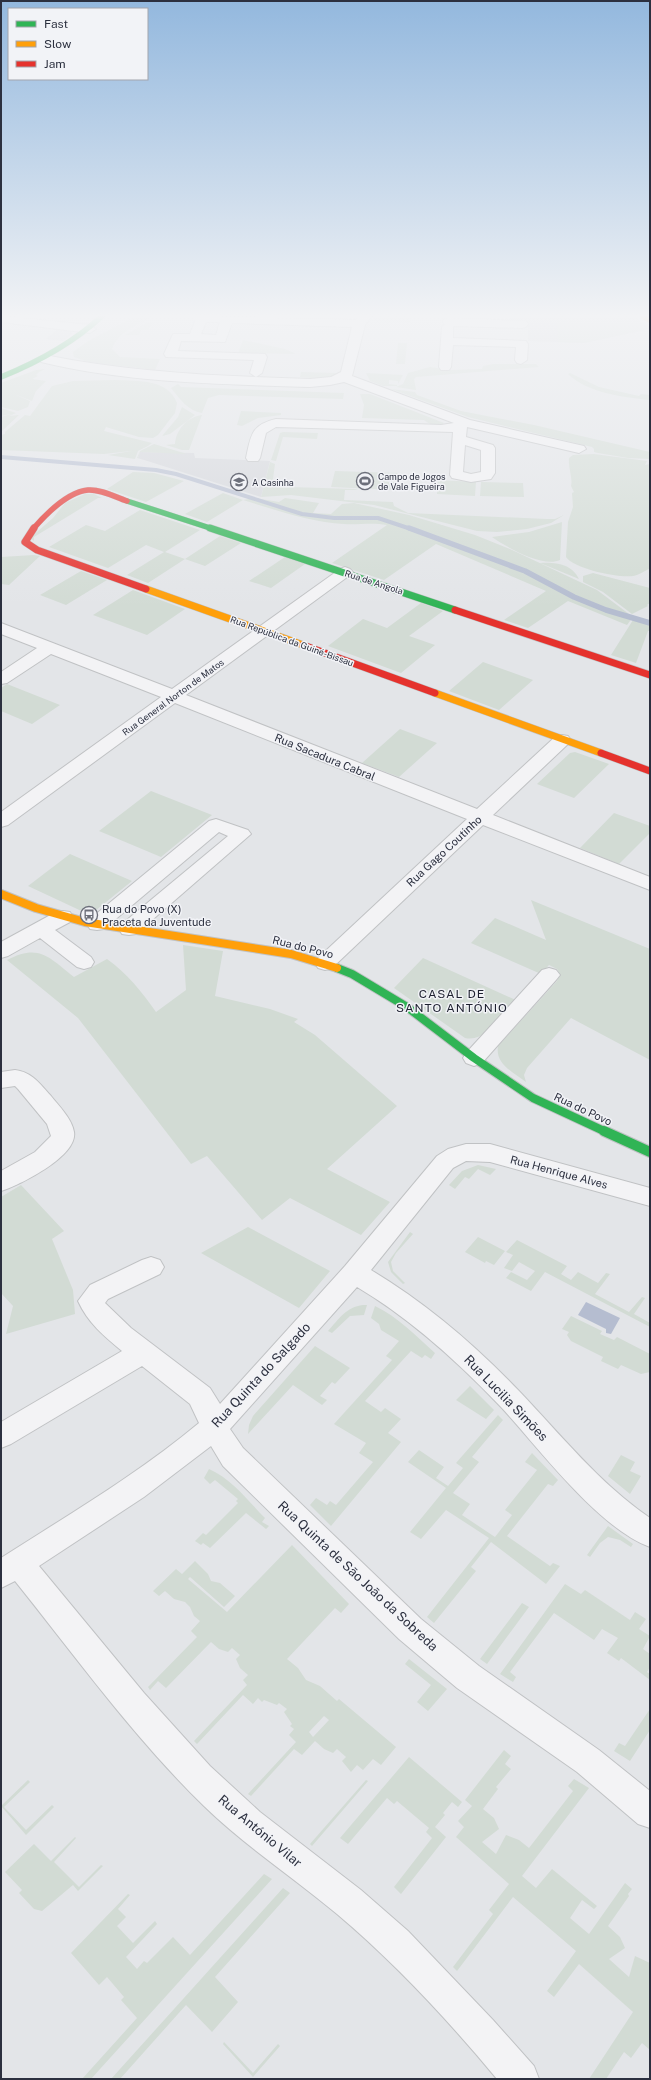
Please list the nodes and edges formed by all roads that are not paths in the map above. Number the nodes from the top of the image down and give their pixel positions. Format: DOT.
graph roads {
  1 [pos="426,413"];
  2 [pos="462,429"];
  3 [pos="579,449"];
  4 [pos="253,458"];
  5 [pos="98,491"];
  6 [pos="345,572"];
  7 [pos="1,628"];
  8 [pos="265,631"];
  9 [pos="50,647"];
  10 [pos="650,675"];
  11 [pos="1,679"];
  12 [pos="174,697"];
  13 [pos="562,740"];
  14 [pos="650,772"];
  15 [pos="480,818"];
  16 [pos="1,821"];
  17 [pos="650,884"];
  18 [pos="1,894"];
  19 [pos="63,916"];
  20 [pos="97,924"];
  21 [pos="41,929"];
  22 [pos="128,929"];
  23 [pos="1,950"];
  24 [pos="84,962"];
  25 [pos="325,963"];
  26 [pos="549,976"];
  27 [pos="474,1058"];
  28 [pos="2,1080"];
  29 [pos="467,1152"];
  30 [pos="650,1152"];
  31 [pos="1,1182"];
  32 [pos="650,1197"];
  33 [pos="151,1266"];
  34 [pos="354,1273"];
  35 [pos="143,1352"];
  36 [pos="214,1427"];
  37 [pos="1,1436"];
  38 [pos="650,1534"];
  39 [pos="10,1569"];
  40 [pos="650,1812"];
  41 [pos="521,2079"];
  1 -- 2 [label="street"];
  2 -- 3 [label="street"];
  2 -- 4 [label="street"];
  5 -- 6 [label="street, Rua de Angola"];
  5 -- 8 [label="street, Rua República da Guiné-Bissau"];
  6 -- 8 [label="street, Rua General Norton de Matos"];
  6 -- 10 [label="street, Rua de Angola"];
  7 -- 9 [label="street, Rua Sacadura Cabral"];
  8 -- 12 [label="street, Rua General Norton de Matos"];
  8 -- 13 [label="street, Rua República da Guiné-Bissau"];
  9 -- 11 [label="street"];
  9 -- 12 [label="street, Rua Sacadura Cabral"];
  12 -- 15 [label="street, Rua Sacadura Cabral"];
  12 -- 16 [label="street, Rua General Norton de Matos"];
  13 -- 14 [label="street, Rua República da Guiné-Bissau"];
  13 -- 15 [label="street, Rua Gago Coutinho"];
  15 -- 17 [label="street, Rua Sacadura Cabral"];
  15 -- 25 [label="street, Rua Gago Coutinho"];
  18 -- 19 [label="street, Rua do Povo"];
  19 -- 20 [label="street, Rua do Povo"];
  19 -- 21 [label="street"];
  20 -- 22 [label="street, Rua do Povo"];
  20 -- 22 [label="street"];
  21 -- 23 [label="street"];
  21 -- 24 [label="street"];
  22 -- 25 [label="street, Rua do Povo"];
  25 -- 27 [label="street, Rua do Povo"];
  26 -- 27 [label="street"];
  27 -- 30 [label="street, Rua do Povo"];
  28 -- 31 [label="street"];
  29 -- 32 [label="street, Rua Henrique Alves"];
  29 -- 34 [label="street, Rua Quinta do Salgado"];
  33 -- 35 [label="street, Rua Quinta de São João da Sobreda"];
  34 -- 36 [label="street, Rua Quinta do Salgado"];
  34 -- 38 [label="street, Rua Lucilia Simões"];
  35 -- 36 [label="street, Rua Quinta de São João da Sobreda"];
  35 -- 37 [label="street"];
  36 -- 39 [label="street, Rua Quinta do Salgado"];
  36 -- 40 [label="street, Rua Quinta de São João da Sobreda"];
  39 -- 41 [label="street, Rua António Vilar"];
}
